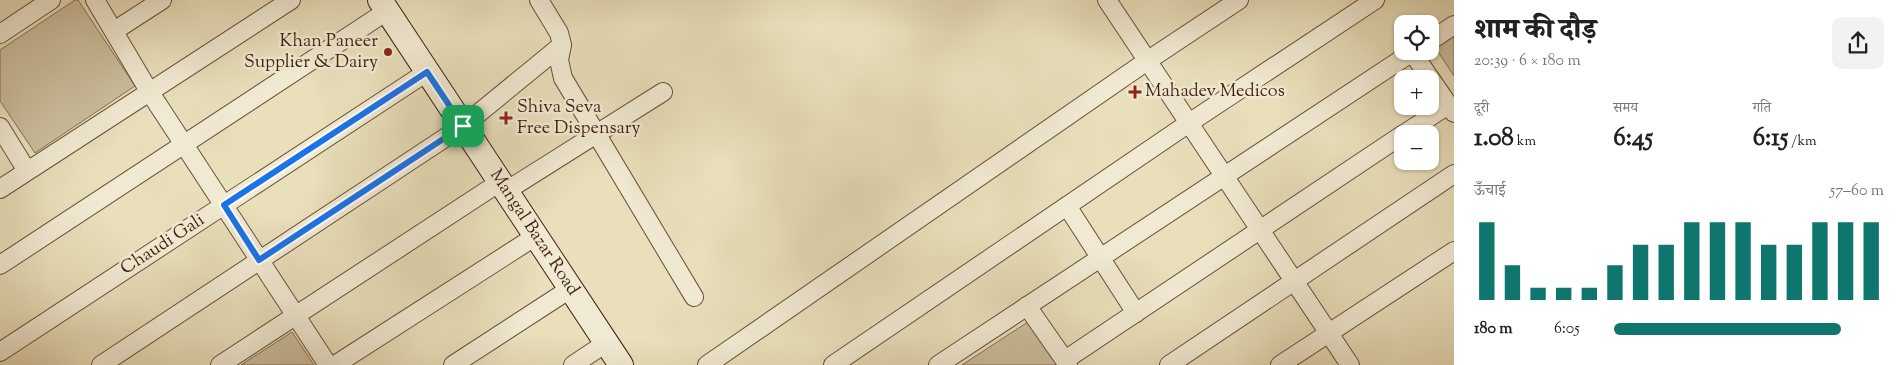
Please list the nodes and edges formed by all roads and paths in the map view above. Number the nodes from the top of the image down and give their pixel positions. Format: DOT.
graph roads {
  1 [pos="51,0"];
  2 [pos="95,0"];
  3 [pos="162,0"];
  4 [pos="291,0"];
  5 [pos="539,0"];
  6 [pos="1239,0"];
  7 [pos="1375,0"];
  8 [pos="1110,1"];
  9 [pos="383,5"];
  10 [pos="1454,25"];
  11 [pos="114,31"];
  12 [pos="0,34"];
  13 [pos="1439,34"];
  14 [pos="562,45"];
  15 [pos="1401,60"];
  16 [pos="1418,60"];
  17 [pos="1146,61"];
  18 [pos="427,72"];
  19 [pos="150,91"];
  20 [pos="663,92"];
  21 [pos="1451,109"];
  22 [pos="1189,123"];
  23 [pos="1421,125"];
  24 [pos="463,126"];
  25 [pos="0,128"];
  26 [pos="596,134"];
  27 [pos="1394,141"];
  28 [pos="184,144"];
  29 [pos="27,171"];
  30 [pos="1454,174"];
  31 [pos="1225,176"];
  32 [pos="503,186"];
  33 [pos="0,190"];
  34 [pos="224,205"];
  35 [pos="1068,206"];
  36 [pos="1260,230"];
  37 [pos="536,236"];
  38 [pos="1454,251"];
  39 [pos="1101,258"];
  40 [pos="259,260"];
  41 [pos="0,265"];
  42 [pos="1294,281"];
  43 [pos="570,289"];
  44 [pos="694,297"];
  45 [pos="1027,306"];
  46 [pos="1136,313"];
  47 [pos="295,315"];
  48 [pos="1329,333"];
  49 [pos="606,343"];
  50 [pos="0,352"];
  51 [pos="1067,362"];
  52 [pos="100,365"];
  53 [pos="220,365"];
  54 [pos="328,365"];
  55 [pos="335,365"];
  56 [pos="453,365"];
  57 [pos="573,365"];
  58 [pos="621,365"];
  59 [pos="707,365"];
  60 [pos="833,365"];
  61 [pos="938,365"];
  62 [pos="1169,365"];
  63 [pos="1280,365"];
  64 [pos="1350,365"];
  1 -- 12 [label="street"];
  2 -- 11 [label="street"];
  3 -- 11 [label="street"];
  4 -- 19 [label="street"];
  5 -- 14 [label="street"];
  6 -- 17 [label="street"];
  7 -- 22 [label="street"];
  8 -- 17 [label="street"];
  9 -- 18 [label="street, Mangal Bazar Road"];
  9 -- 28 [label="street"];
  10 -- 13 [label="street"];
  11 -- 19 [label="street"];
  14 -- 24 [label="street"];
  14 -- 26 [label="street"];
  15 -- 31 [label="street"];
  16 -- 21 [label="street"];
  17 -- 22 [label="street"];
  17 -- 59 [label="street"];
  18 -- 24 [label="street, Mangal Bazar Road"];
  18 -- 34 [label="street, Chaudi Gali"];
  19 -- 28 [label="street"];
  19 -- 29 [label="street"];
  20 -- 26 [label="street"];
  21 -- 23 [label="street"];
  22 -- 31 [label="street"];
  22 -- 35 [label="street"];
  24 -- 32 [label="street, Mangal Bazar Road"];
  24 -- 40 [label="street"];
  25 -- 29 [label="street"];
  26 -- 32 [label="street"];
  26 -- 44 [label="street"];
  27 -- 36 [label="street"];
  28 -- 34 [label="street"];
  28 -- 41 [label="street"];
  29 -- 33 [label="street"];
  30 -- 42 [label="street"];
  31 -- 36 [label="street"];
  31 -- 39 [label="street"];
  32 -- 37 [label="street, Mangal Bazar Road"];
  32 -- 47 [label="street"];
  34 -- 40 [label="street"];
  34 -- 50 [label="street, Chaudi Gali"];
  35 -- 39 [label="street"];
  35 -- 60 [label="street"];
  36 -- 42 [label="street"];
  36 -- 46 [label="street"];
  37 -- 43 [label="street, Mangal Bazar Road"];
  37 -- 55 [label="street"];
  38 -- 48 [label="street"];
  39 -- 45 [label="street"];
  39 -- 46 [label="street"];
  40 -- 47 [label="street"];
  40 -- 52 [label="street"];
  42 -- 48 [label="street"];
  42 -- 62 [label="street"];
  43 -- 49 [label="street, Mangal Bazar Road"];
  43 -- 56 [label="street"];
  45 -- 51 [label="street"];
  45 -- 61 [label="street"];
  46 -- 51 [label="street"];
  47 -- 53 [label="street"];
  47 -- 54 [label="street"];
  48 -- 63 [label="street"];
  48 -- 64 [label="street"];
  49 -- 57 [label="street"];
  49 -- 58 [label="street, Mangal Bazar Road"];
}
